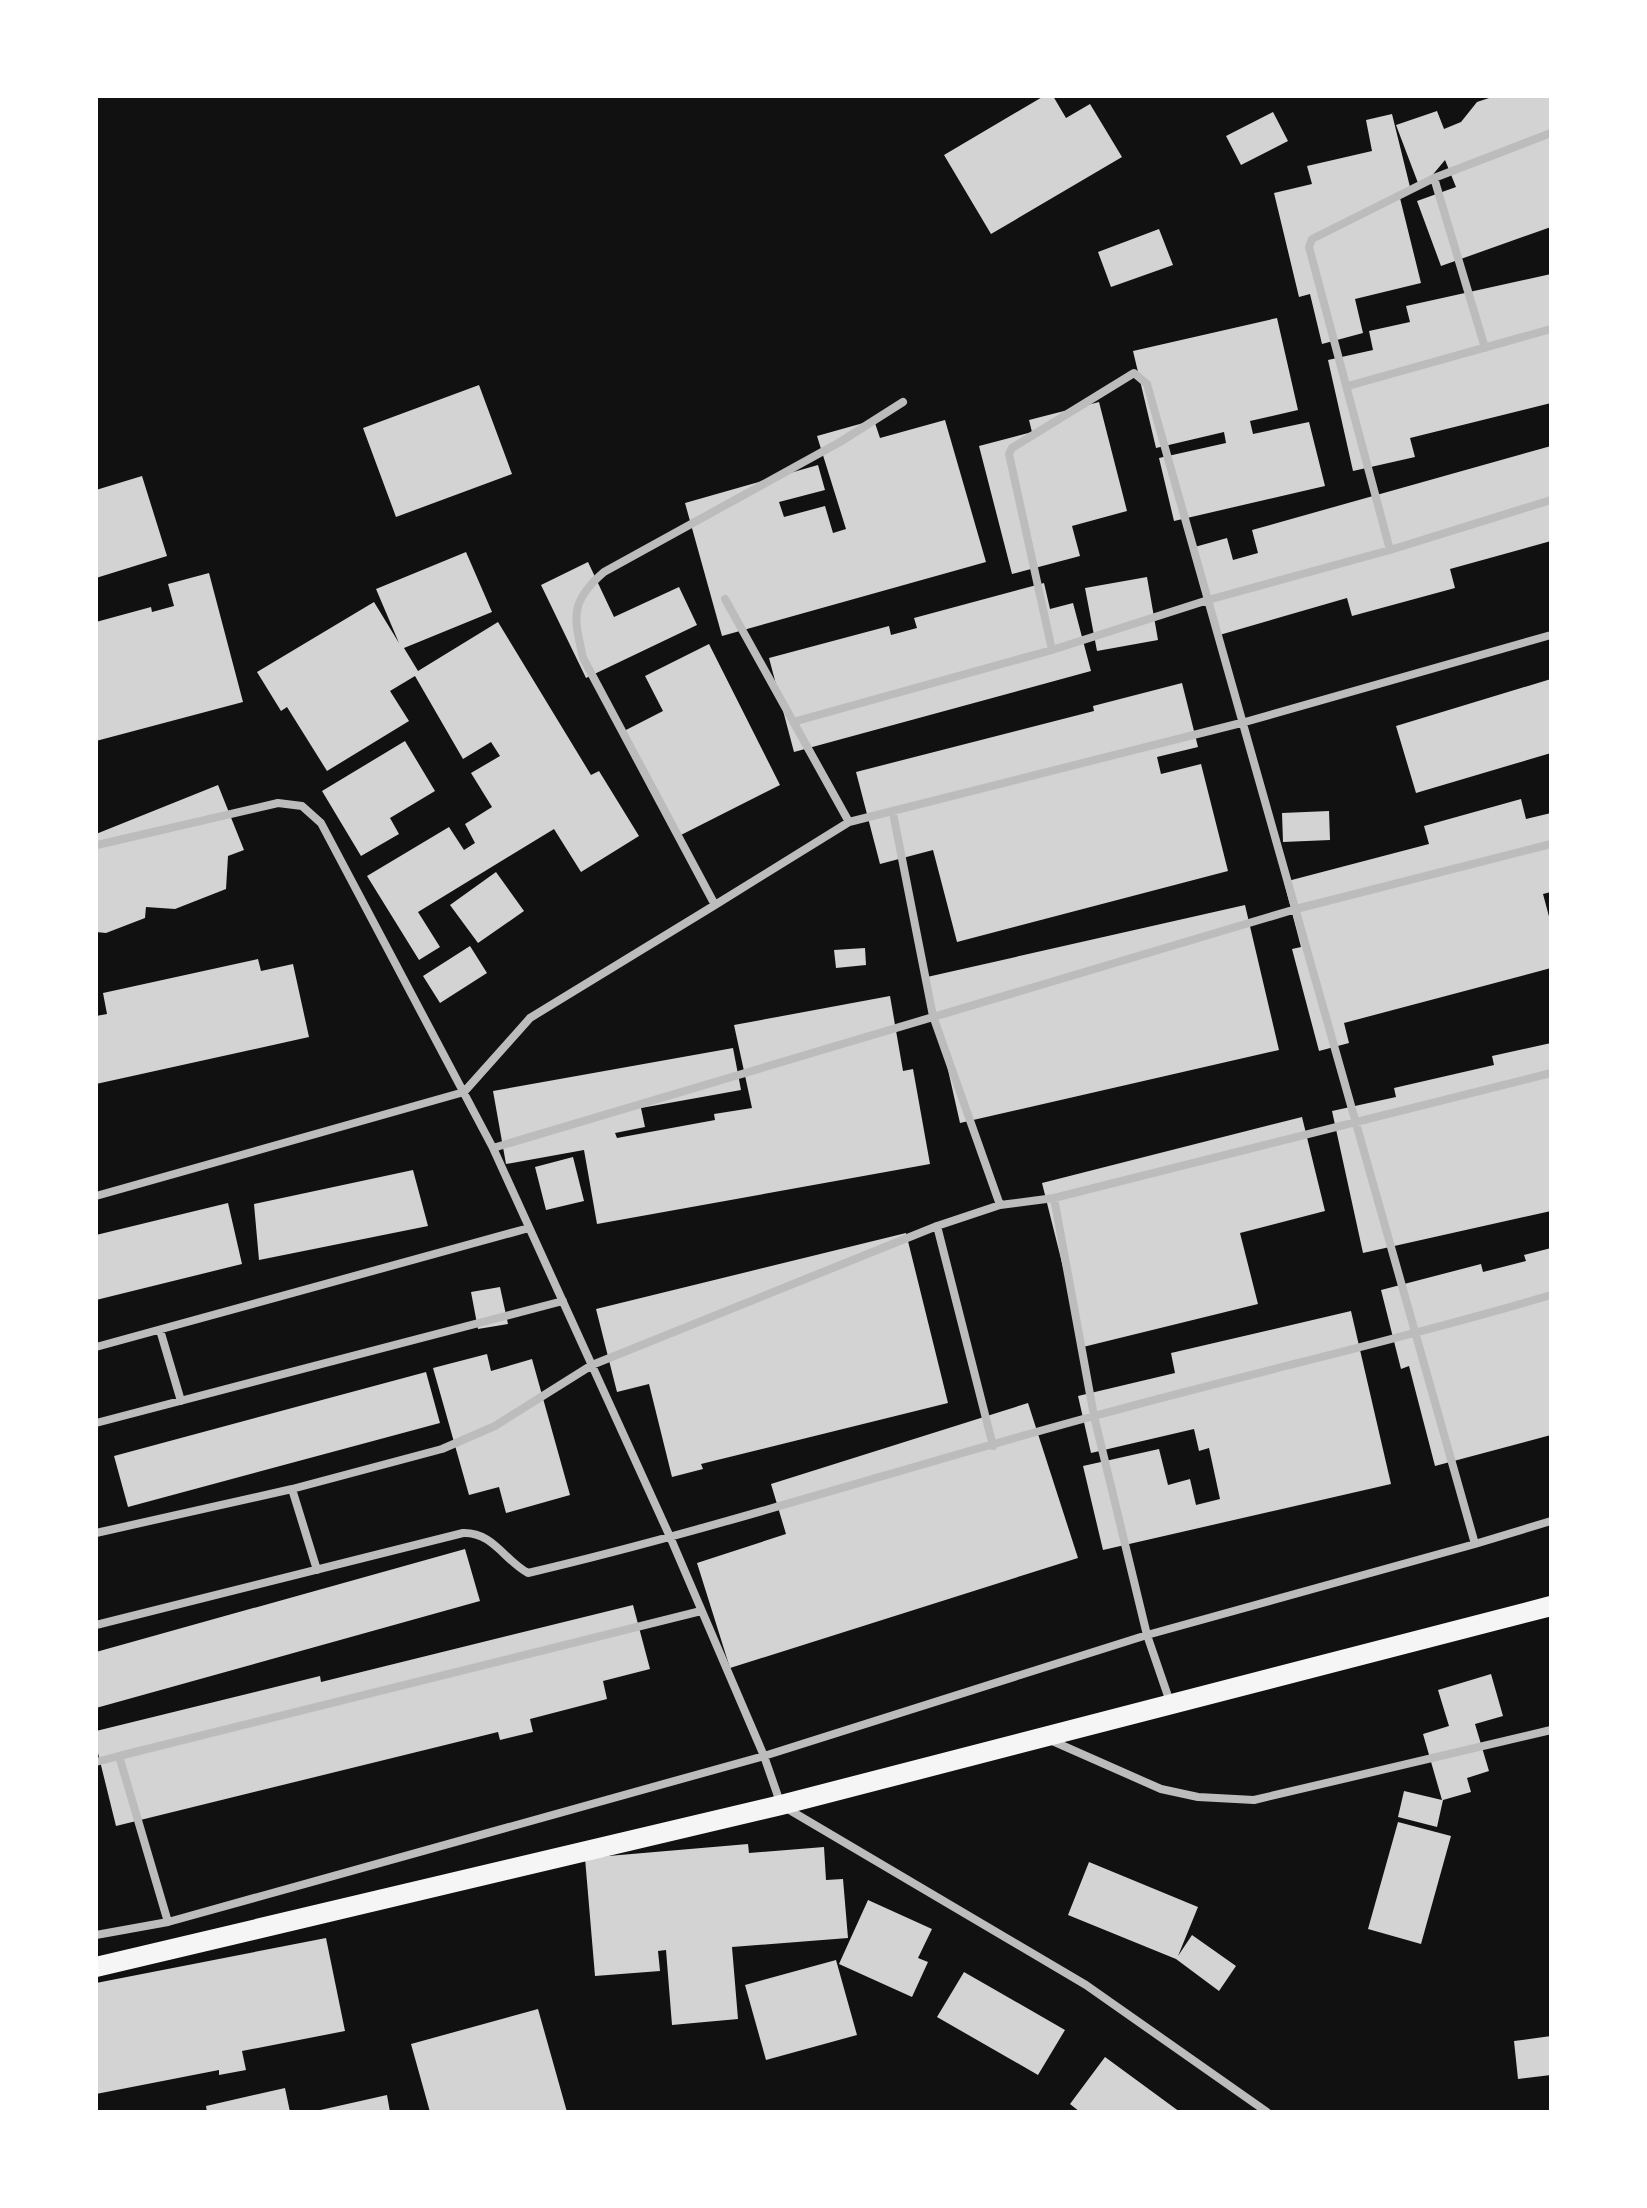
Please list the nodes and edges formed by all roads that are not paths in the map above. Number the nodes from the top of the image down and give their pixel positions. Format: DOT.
graph roads {
  1 [pos="1551,133"];
  2 [pos="1434,178"];
  3 [pos="1551,329"];
  4 [pos="1485,348"];
  5 [pos="1348,386"];
  6 [pos="903,402"];
  7 [pos="1551,500"];
  8 [pos="1390,550"];
  9 [pos="725,599"];
  10 [pos="1208,600"];
  11 [pos="1551,635"];
  12 [pos="1052,650"];
  13 [pos="793,722"];
  14 [pos="1245,722"];
  15 [pos="893,813"];
  16 [pos="849,822"];
  17 [pos="1551,844"];
  18 [pos="97,845"];
  19 [pos="715,905"];
  20 [pos="1296,909"];
  21 [pos="933,1016"];
  22 [pos="1551,1073"];
  23 [pos="464,1092"];
  24 [pos="1356,1124"];
  25 [pos="493,1148"];
  26 [pos="96,1196"];
  27 [pos="1054,1198"];
  28 [pos="1000,1205"];
  29 [pos="937,1226"];
  30 [pos="529,1228"];
  31 [pos="1551,1295"];
  32 [pos="563,1301"];
  33 [pos="160,1330"];
  34 [pos="1415,1335"];
  35 [pos="96,1347"];
  36 [pos="592,1365"];
  37 [pos="181,1401"];
  38 [pos="1094,1416"];
  39 [pos="96,1423"];
  40 [pos="993,1446"];
  41 [pos="292,1489"];
  42 [pos="1551,1521"];
  43 [pos="96,1533"];
  44 [pos="671,1539"];
  45 [pos="1475,1544"];
  46 [pos="317,1570"];
  47 [pos="1551,1606"];
  48 [pos="701,1611"];
  49 [pos="96,1625"];
  50 [pos="1147,1635"];
  51 [pos="1171,1707"];
  52 [pos="1551,1730"];
  53 [pos="1045,1738"];
  54 [pos="119,1756"];
  55 [pos="764,1756"];
  56 [pos="96,1762"];
  57 [pos="781,1805"];
  58 [pos="168,1922"];
  59 [pos="96,1935"];
  60 [pos="96,1967"];
  61 [pos="1267,2112"];
  1 -- 2 [label="street"];
  2 -- 4 [label="street"];
  2 -- 5 [label="street"];
  3 -- 4 [label="street"];
  4 -- 5 [label="street"];
  5 -- 8 [label="street"];
  6 -- 19 [label="street"];
  7 -- 8 [label="street"];
  8 -- 10 [label="street"];
  9 -- 13 [label="street"];
  10 -- 12 [label="street"];
  10 -- 12 [label="street"];
  10 -- 14 [label="street"];
  11 -- 14 [label="street"];
  12 -- 13 [label="street"];
  13 -- 16 [label="street"];
  14 -- 15 [label="street"];
  14 -- 20 [label="street"];
  15 -- 16 [label="street"];
  15 -- 21 [label="street"];
  16 -- 19 [label="street"];
  17 -- 20 [label="street"];
  18 -- 23 [label="street"];
  19 -- 23 [label="street"];
  20 -- 21 [label="street"];
  20 -- 24 [label="street"];
  21 -- 25 [label="street"];
  21 -- 28 [label="street"];
  22 -- 24 [label="street"];
  23 -- 25 [label="street"];
  23 -- 26 [label="street"];
  24 -- 27 [label="street"];
  24 -- 34 [label="street"];
  25 -- 30 [label="street"];
  27 -- 28 [label="street"];
  27 -- 38 [label="street"];
  28 -- 29 [label="street"];
  29 -- 36 [label="street"];
  29 -- 40 [label="street"];
  30 -- 32 [label="street"];
  30 -- 33 [label="street"];
  31 -- 34 [label="street"];
  32 -- 36 [label="street"];
  32 -- 37 [label="street"];
  33 -- 35 [label="street"];
  33 -- 37 [label="street"];
  34 -- 38 [label="street"];
  34 -- 45 [label="street"];
  36 -- 41 [label="street"];
  36 -- 44 [label="street"];
  37 -- 39 [label="street"];
  38 -- 40 [label="street"];
  38 -- 50 [label="street"];
  40 -- 44 [label="street"];
  41 -- 43 [label="street"];
  41 -- 46 [label="street"];
  42 -- 45 [label="street"];
  44 -- 46 [label="street"];
  44 -- 48 [label="street"];
  45 -- 50 [label="street"];
  46 -- 49 [label="street"];
  47 -- 51 [label="main road"];
  48 -- 54 [label="street"];
  48 -- 55 [label="street"];
  50 -- 51 [label="street"];
  50 -- 55 [label="street"];
  51 -- 53 [label="main road"];
  52 -- 53 [label="street"];
  53 -- 57 [label="main road"];
  54 -- 56 [label="street"];
  54 -- 58 [label="street"];
  55 -- 57 [label="street"];
  55 -- 58 [label="street"];
  57 -- 60 [label="main road"];
  57 -- 61 [label="street"];
  58 -- 59 [label="street"];
}
